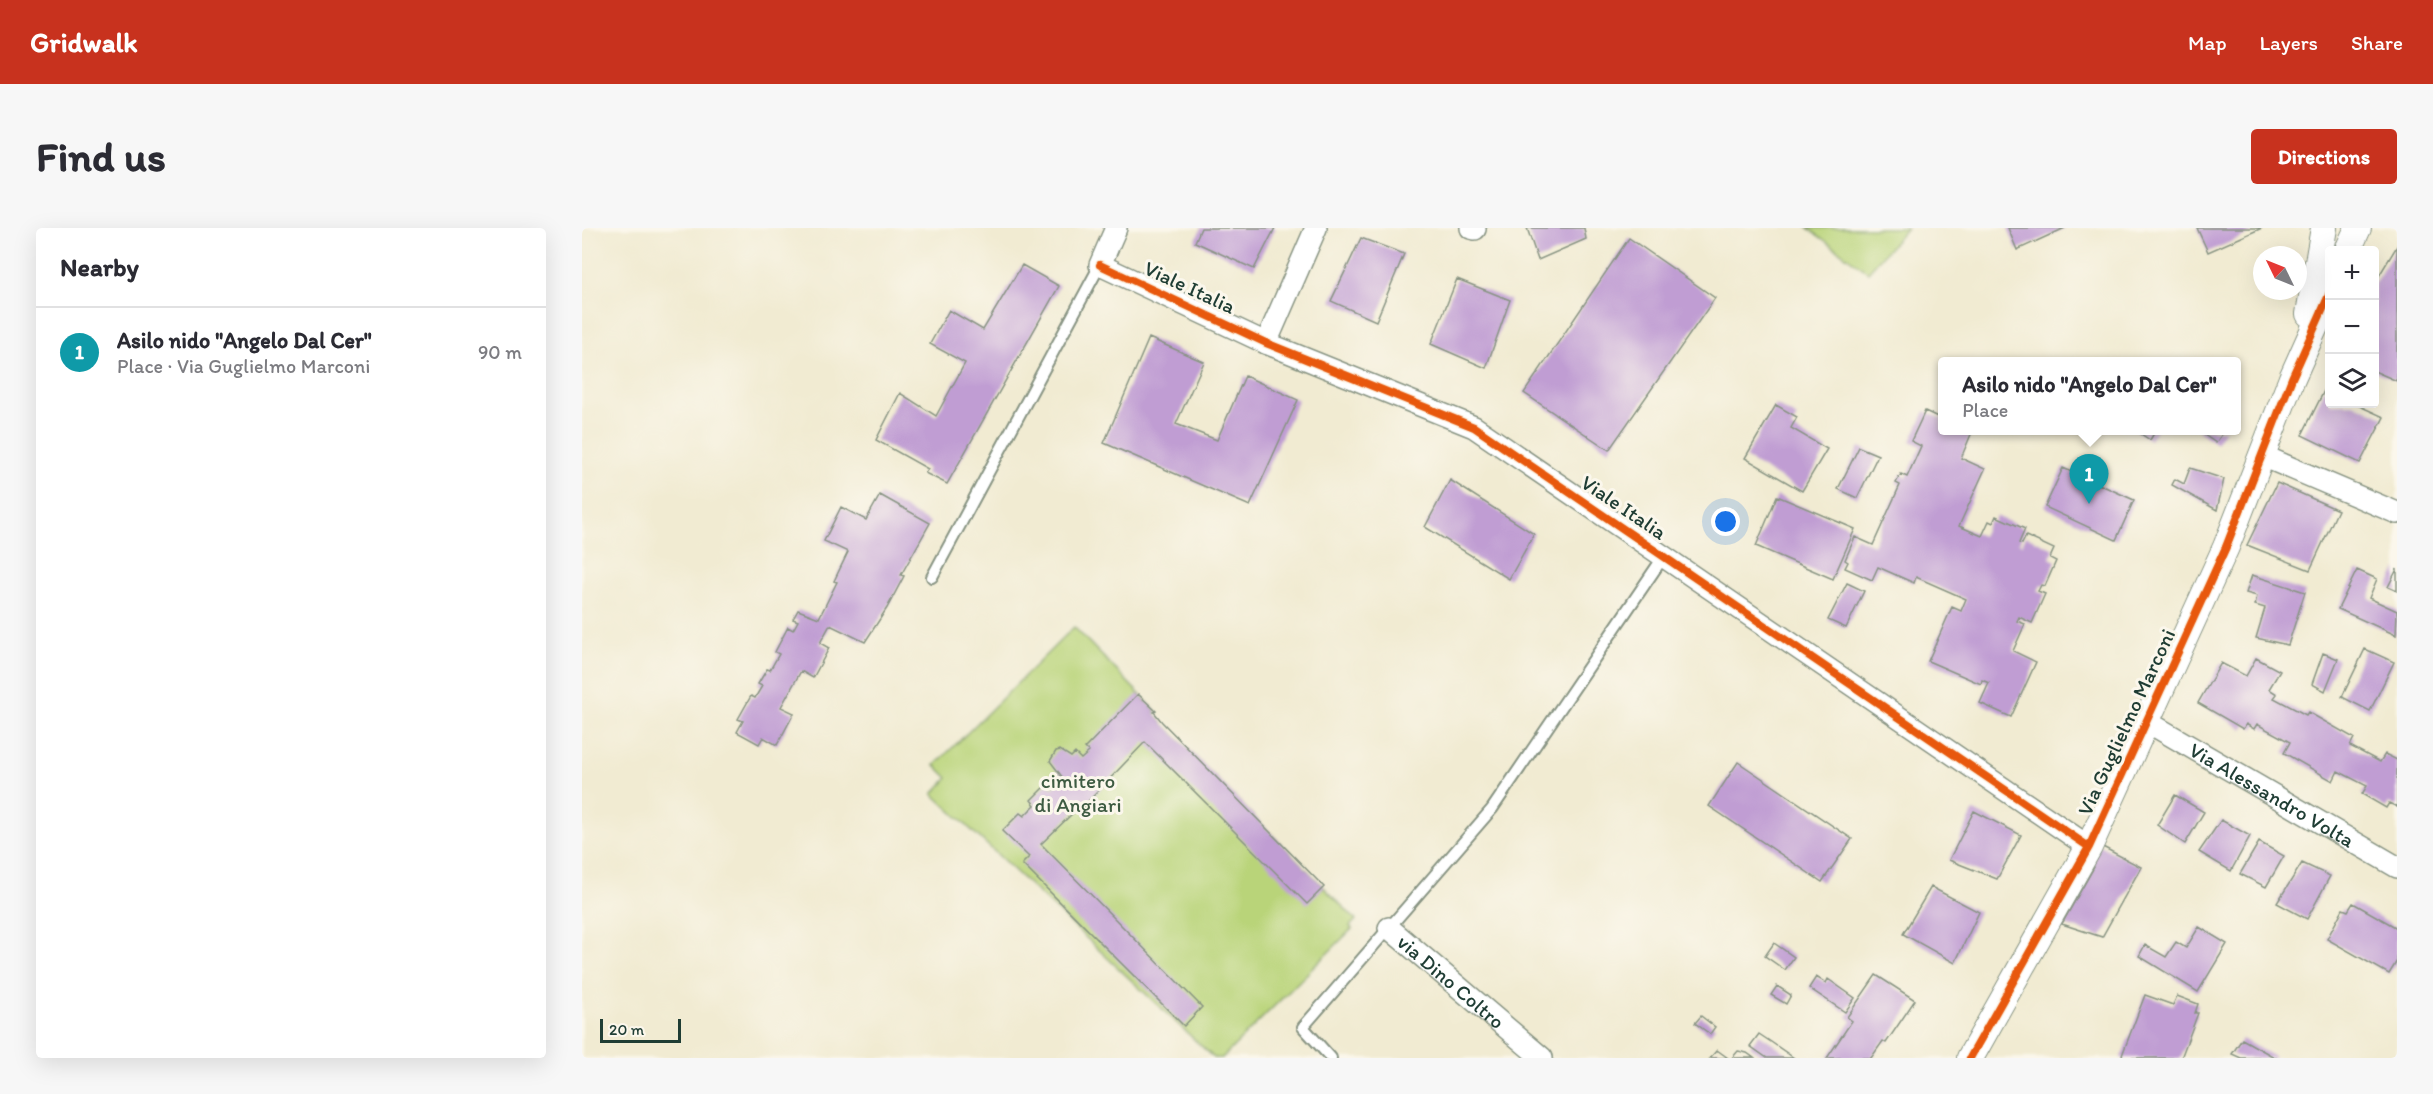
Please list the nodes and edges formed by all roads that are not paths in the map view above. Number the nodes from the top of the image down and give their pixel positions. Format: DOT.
graph roads {
  1 [pos="1116,228"];
  2 [pos="1316,228"];
  3 [pos="2324,228"];
  4 [pos="2358,228"];
  5 [pos="2350,246"];
  6 [pos="1100,265"];
  7 [pos="2327,300"];
  8 [pos="1266,343"];
  9 [pos="2292,378"];
  10 [pos="2263,456"];
  11 [pos="2397,513"];
  12 [pos="1664,556"];
  13 [pos="932,577"];
  14 [pos="2146,721"];
  15 [pos="2089,847"];
  16 [pos="2397,867"];
  17 [pos="1389,928"];
  18 [pos="1331,1058"];
  19 [pos="1542,1058"];
  20 [pos="1970,1058"];
  1 -- 6 [label="street"];
  2 -- 8 [label="street"];
  3 -- 9 [label="street"];
  4 -- 5 [label="street"];
  6 -- 8 [label="street, Viale Italia"];
  6 -- 13 [label="lane"];
  7 -- 9 [label="street"];
  8 -- 12 [label="street, Viale Italia"];
  9 -- 10 [label="street, Via Guglielmo Marconi"];
  10 -- 11 [label="street"];
  10 -- 14 [label="street, Via Guglielmo Marconi"];
  12 -- 15 [label="street, Viale Italia"];
  12 -- 17 [label="lane"];
  14 -- 15 [label="street, Via Guglielmo Marconi"];
  14 -- 16 [label="street, Via Alessandro Volta"];
  15 -- 20 [label="street, Via Guglielmo Marconi"];
  17 -- 18 [label="lane"];
  17 -- 19 [label="street, via Dino Coltro"];
}
